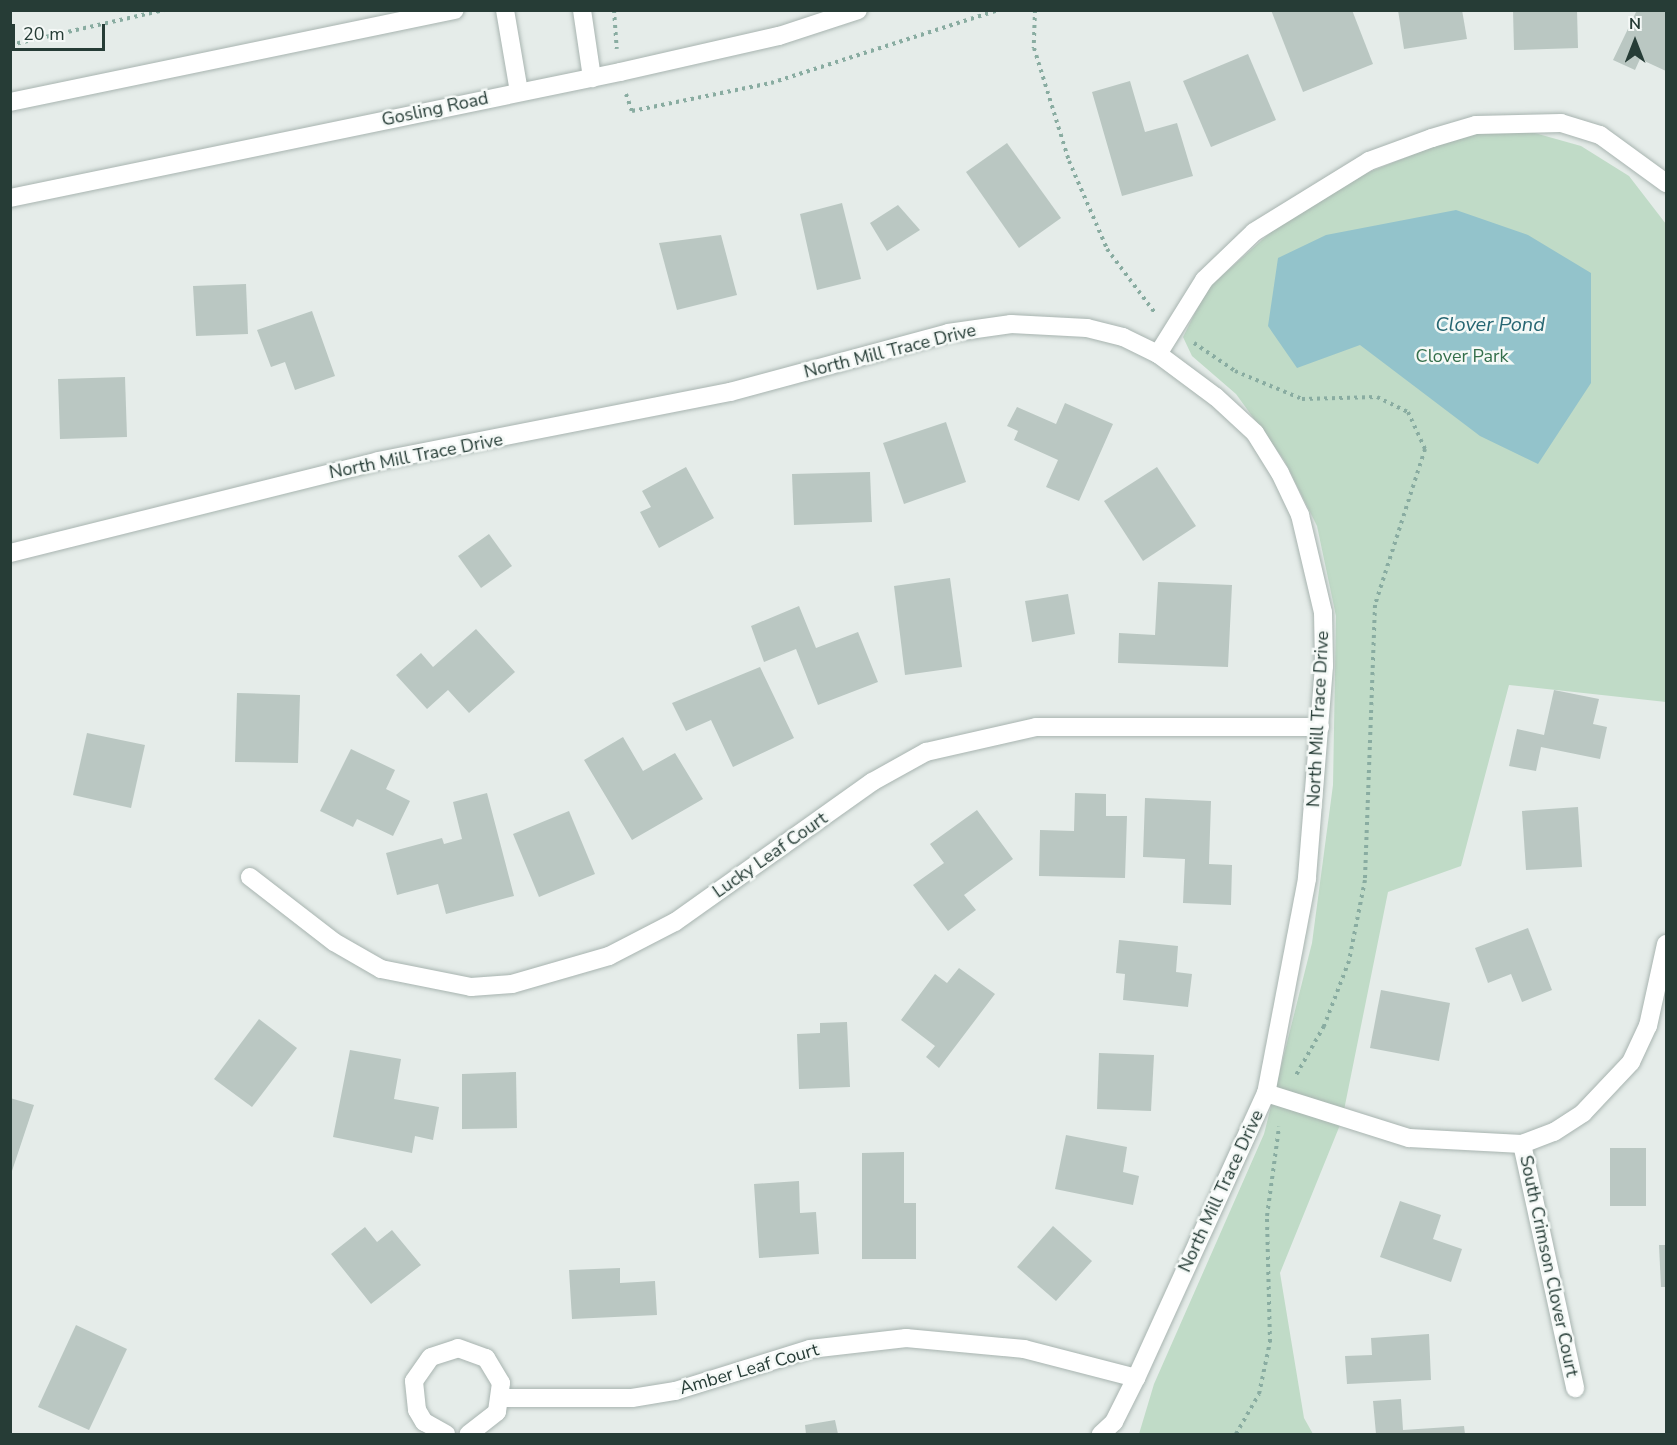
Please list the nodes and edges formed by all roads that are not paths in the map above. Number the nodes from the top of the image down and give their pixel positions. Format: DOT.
graph roads {
  1 [pos="455,10"];
  2 [pos="505,10"];
  3 [pos="582,10"];
  4 [pos="858,10"];
  5 [pos="592,78"];
  6 [pos="519,92"];
  7 [pos="10,102"];
  8 [pos="1666,183"];
  9 [pos="10,198"];
  10 [pos="1158,354"];
  11 [pos="10,553"];
  12 [pos="1320,727"];
  13 [pos="250,877"];
  14 [pos="1666,944"];
  15 [pos="1266,1093"];
  16 [pos="1522,1144"];
  17 [pos="1136,1378"];
  18 [pos="1575,1388"];
  19 [pos="502,1398"];
  20 [pos="1110,1430"];
  21 [pos="446,1434"];
  22 [pos="469,1434"];
  1 -- 7 [label="street"];
  2 -- 6 [label="street"];
  3 -- 5 [label="street"];
  4 -- 5 [label="street, Gosling Road"];
  5 -- 6 [label="street, Gosling Road"];
  6 -- 9 [label="street, Gosling Road"];
  8 -- 10 [label="street"];
  10 -- 11 [label="street, North Mill Trace Drive"];
  10 -- 12 [label="street, North Mill Trace Drive"];
  12 -- 13 [label="street, Lucky Leaf Court"];
  12 -- 15 [label="street, North Mill Trace Drive"];
  14 -- 16 [label="street"];
  15 -- 16 [label="street"];
  15 -- 17 [label="street, North Mill Trace Drive"];
  16 -- 18 [label="street, South Crimson Clover Court"];
  17 -- 19 [label="street, Amber Leaf Court"];
  17 -- 20 [label="street, North Mill Trace Drive"];
  19 -- 21 [label="street"];
  19 -- 22 [label="street"];
}
